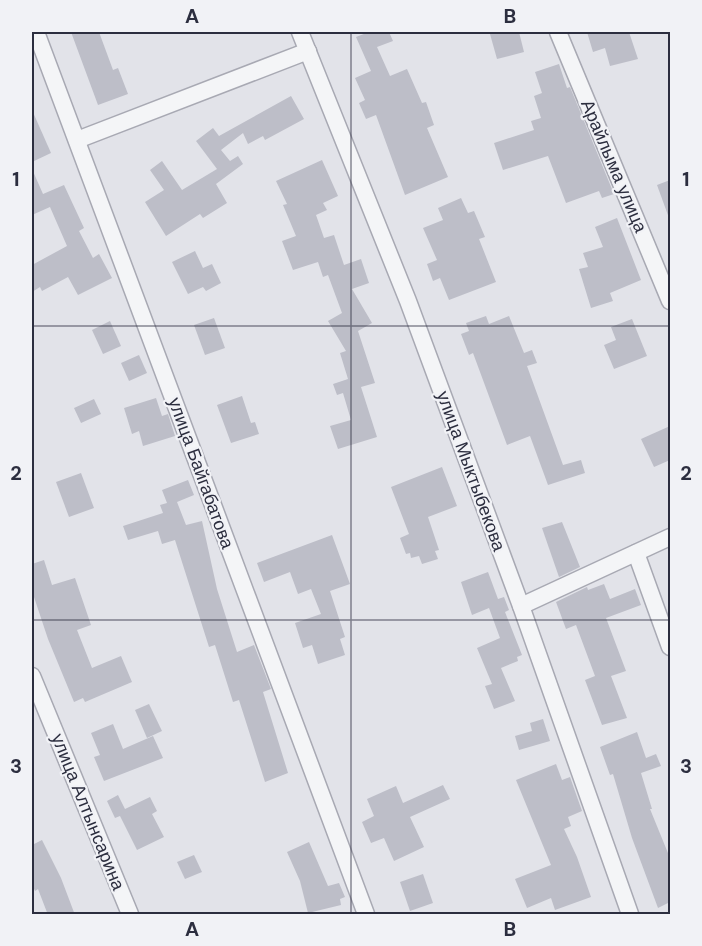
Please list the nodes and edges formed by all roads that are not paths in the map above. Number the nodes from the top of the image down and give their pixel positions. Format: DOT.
graph roads {
  1 [pos="36,32"];
  2 [pos="300,32"];
  3 [pos="558,32"];
  4 [pos="308,51"];
  5 [pos="77,141"];
  6 [pos="670,301"];
  7 [pos="670,537"];
  8 [pos="636,553"];
  9 [pos="521,606"];
  10 [pos="670,646"];
  11 [pos="32,676"];
  12 [pos="130,915"];
  13 [pos="366,915"];
  14 [pos="630,915"];
  1 -- 5 [label="street, улица Байгабатова"];
  2 -- 4 [label="street, улица Мыктыбекова"];
  3 -- 6 [label="street, Арайлыма улица"];
  4 -- 5 [label="street"];
  4 -- 9 [label="street, улица Мыктыбекова"];
  5 -- 13 [label="street, улица Байгабатова"];
  7 -- 8 [label="street"];
  8 -- 9 [label="street"];
  8 -- 10 [label="street"];
  9 -- 14 [label="street, улица Мыктыбекова"];
  11 -- 12 [label="street, улица Алтынсарина"];
}
